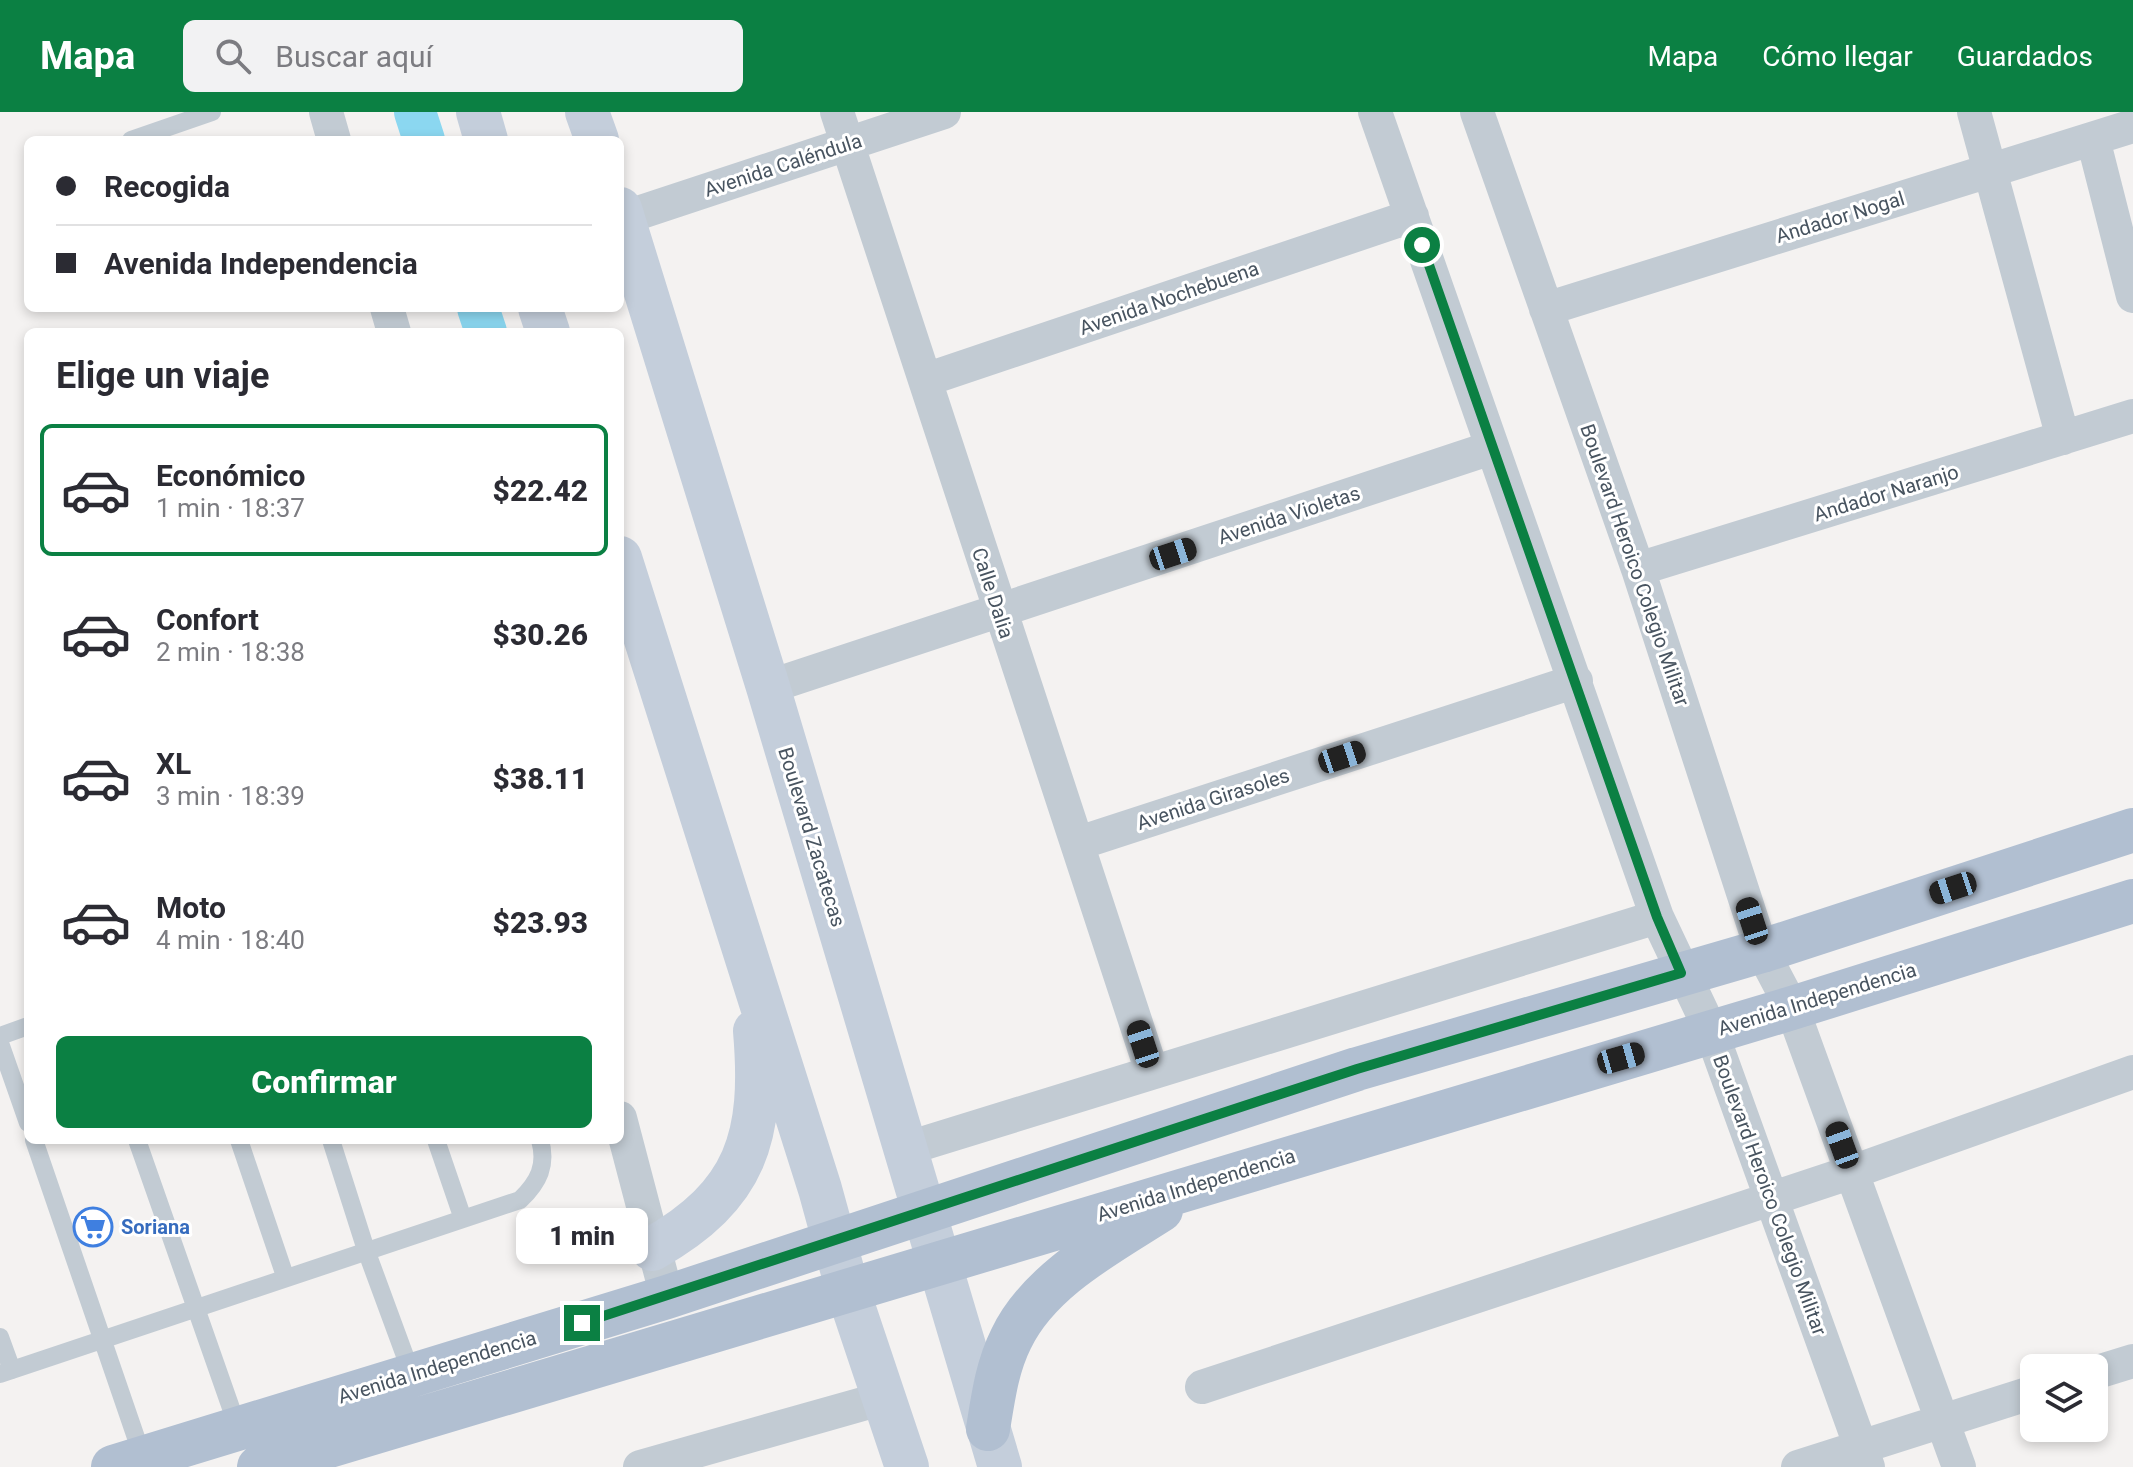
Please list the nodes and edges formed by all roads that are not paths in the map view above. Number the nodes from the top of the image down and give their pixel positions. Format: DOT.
graph roads {
  1 [pos="212,112"];
  2 [pos="326,112"];
  3 [pos="478,112"];
  4 [pos="587,112"];
  5 [pos="944,112"];
  6 [pos="1375,112"];
  7 [pos="1477,112"];
  8 [pos="1974,112"];
  9 [pos="2133,126"];
  10 [pos="843,128"];
  11 [pos="143,136"];
  12 [pos="333,136"];
  13 [pos="485,136"];
  14 [pos="596,136"];
  15 [pos="2093,139"];
  16 [pos="1990,170"];
  17 [pos="624,213"];
  18 [pos="1412,216"];
  19 [pos="624,220"];
  20 [pos="2133,296"];
  21 [pos="1546,309"];
  22 [pos="925,380"];
  23 [pos="2133,416"];
  24 [pos="2063,438"];
  25 [pos="1491,448"];
  26 [pos="1638,569"];
  27 [pos="624,571"];
  28 [pos="999,611"];
  29 [pos="1576,681"];
  30 [pos="768,687"];
  31 [pos="2133,830"];
  32 [pos="1079,843"];
  33 [pos="2133,901"];
  34 [pos="1657,917"];
  35 [pos="1762,951"];
  36 [pos="750,965"];
  37 [pos="1681,973"];
  38 [pos="1792,1008"];
  39 [pos="24,1027"];
  40 [pos="1711,1031"];
  41 [pos="0,1036"];
  42 [pos="0,1043"];
  43 [pos="1152,1072"];
  44 [pos="2133,1072"];
  45 [pos="24,1112"];
  46 [pos="624,1134"];
  47 [pos="35,1144"];
  48 [pos="138,1144"];
  49 [pos="240,1144"];
  50 [pos="332,1144"];
  51 [pos="437,1144"];
  52 [pos="541,1144"];
  53 [pos="905,1149"];
  54 [pos="1852,1172"];
  55 [pos="1201,1183"];
  56 [pos="1771,1198"];
  57 [pos="924,1211"];
  58 [pos="463,1219"];
  59 [pos="832,1240"];
  60 [pos="652,1249"];
  61 [pos="366,1250"];
  62 [pos="938,1263"];
  63 [pos="285,1276"];
  64 [pos="848,1291"];
  65 [pos="667,1297"];
  66 [pos="194,1309"];
  67 [pos="0,1337"];
  68 [pos="104,1339"];
  69 [pos="2133,1361"];
  70 [pos="2108,1369"];
  71 [pos="6,1372"];
  72 [pos="412,1375"];
  73 [pos="1202,1387"];
  74 [pos="2020,1396"];
  75 [pos="884,1398"];
  76 [pos="1942,1421"];
  77 [pos="217,1445"];
  78 [pos="994,1448"];
  79 [pos="1865,1457"];
  80 [pos="128,1463"];
  81 [pos="259,1467"];
  82 [pos="640,1467"];
  83 [pos="907,1467"];
  84 [pos="1798,1467"];
  85 [pos="1959,1467"];
  1 -- 11 [label="lane"];
  2 -- 12 [label="street"];
  3 -- 13 [label="main road"];
  4 -- 14 [label="main road"];
  5 -- 10 [label="street, Avenida Caléndula"];
  6 -- 18 [label="street, Boulevard Heroico Colegio Militar"];
  7 -- 21 [label="street, Boulevard Heroico Colegio Militar"];
  8 -- 16 [label="street"];
  9 -- 15 [label="street, Andador Nogal"];
  10 -- 17 [label="street, Avenida Caléndula"];
  10 -- 22 [label="street, Calle Dalia"];
  15 -- 16 [label="street, Andador Nogal"];
  15 -- 20 [label="street"];
  16 -- 21 [label="street, Andador Nogal"];
  16 -- 24 [label="street"];
  18 -- 22 [label="street, Avenida Nochebuena"];
  18 -- 25 [label="street, Boulevard Heroico Colegio Militar"];
  19 -- 30 [label="main road, Boulevard Zacatecas"];
  21 -- 26 [label="street, Boulevard Heroico Colegio Militar"];
  22 -- 28 [label="street, Calle Dalia"];
  23 -- 24 [label="street, Andador Naranjo"];
  24 -- 26 [label="street, Andador Naranjo"];
  25 -- 28 [label="street, Avenida Violetas"];
  25 -- 29 [label="street, Boulevard Heroico Colegio Militar"];
  26 -- 35 [label="street, Boulevard Heroico Colegio Militar"];
  27 -- 36 [label="main road"];
  28 -- 30 [label="street, Avenida Violetas"];
  28 -- 32 [label="street, Calle Dalia"];
  29 -- 32 [label="street, Avenida Girasoles"];
  29 -- 34 [label="street, Boulevard Heroico Colegio Militar"];
  30 -- 53 [label="main road, Boulevard Zacatecas"];
  31 -- 35 [label="main road, Avenida Independencia"];
  32 -- 43 [label="street, Calle Dalia"];
  33 -- 38 [label="main road, Avenida Independencia"];
  34 -- 37 [label="street, Boulevard Heroico Colegio Militar"];
  34 -- 43 [label="street"];
  35 -- 37 [label="main road, Avenida Independencia"];
  35 -- 38 [label="street, Boulevard Heroico Colegio Militar"];
  36 -- 59 [label="main road"];
  36 -- 60 [label="main road"];
  37 -- 40 [label="street, Boulevard Heroico Colegio Militar"];
  37 -- 57 [label="main road, Avenida Independencia"];
  38 -- 40 [label="main road, Avenida Independencia"];
  38 -- 54 [label="street, Boulevard Heroico Colegio Militar"];
  39 -- 41 [label="lane"];
  40 -- 55 [label="main road, Avenida Independencia"];
  40 -- 56 [label="street, Boulevard Heroico Colegio Militar"];
  42 -- 45 [label="lane"];
  43 -- 53 [label="street"];
  44 -- 54 [label="street"];
  46 -- 60 [label="street"];
  47 -- 68 [label="lane"];
  48 -- 66 [label="lane"];
  49 -- 63 [label="lane"];
  50 -- 61 [label="lane"];
  51 -- 58 [label="lane"];
  52 -- 58 [label="lane"];
  53 -- 57 [label="main road, Boulevard Zacatecas"];
  54 -- 56 [label="street"];
  54 -- 76 [label="street, Boulevard Heroico Colegio Militar"];
  55 -- 62 [label="main road, Avenida Independencia"];
  55 -- 78 [label="main road"];
  56 -- 73 [label="street"];
  56 -- 79 [label="street, Boulevard Heroico Colegio Militar"];
  57 -- 59 [label="main road, Avenida Independencia"];
  57 -- 62 [label="main road, Boulevard Zacatecas"];
  58 -- 61 [label="lane"];
  59 -- 64 [label="main road"];
  59 -- 65 [label="main road, Avenida Independencia"];
  60 -- 65 [label="street"];
  61 -- 63 [label="lane"];
  61 -- 72 [label="lane"];
  62 -- 64 [label="main road, Avenida Independencia"];
  62 -- 78 [label="main road, Boulevard Zacatecas"];
  63 -- 66 [label="lane"];
  64 -- 75 [label="main road"];
  64 -- 81 [label="main road, Avenida Independencia"];
  65 -- 72 [label="main road, Avenida Independencia"];
  66 -- 68 [label="lane"];
  66 -- 77 [label="lane"];
  67 -- 71 [label="lane"];
  68 -- 71 [label="lane"];
  68 -- 80 [label="lane"];
  69 -- 70 [label="street"];
  72 -- 77 [label="main road, Avenida Independencia"];
  74 -- 76 [label="street"];
  75 -- 82 [label="street"];
  75 -- 83 [label="main road"];
  76 -- 79 [label="street"];
  76 -- 85 [label="street, Boulevard Heroico Colegio Militar"];
  77 -- 80 [label="main road, Avenida Independencia"];
  79 -- 84 [label="street"];
}
